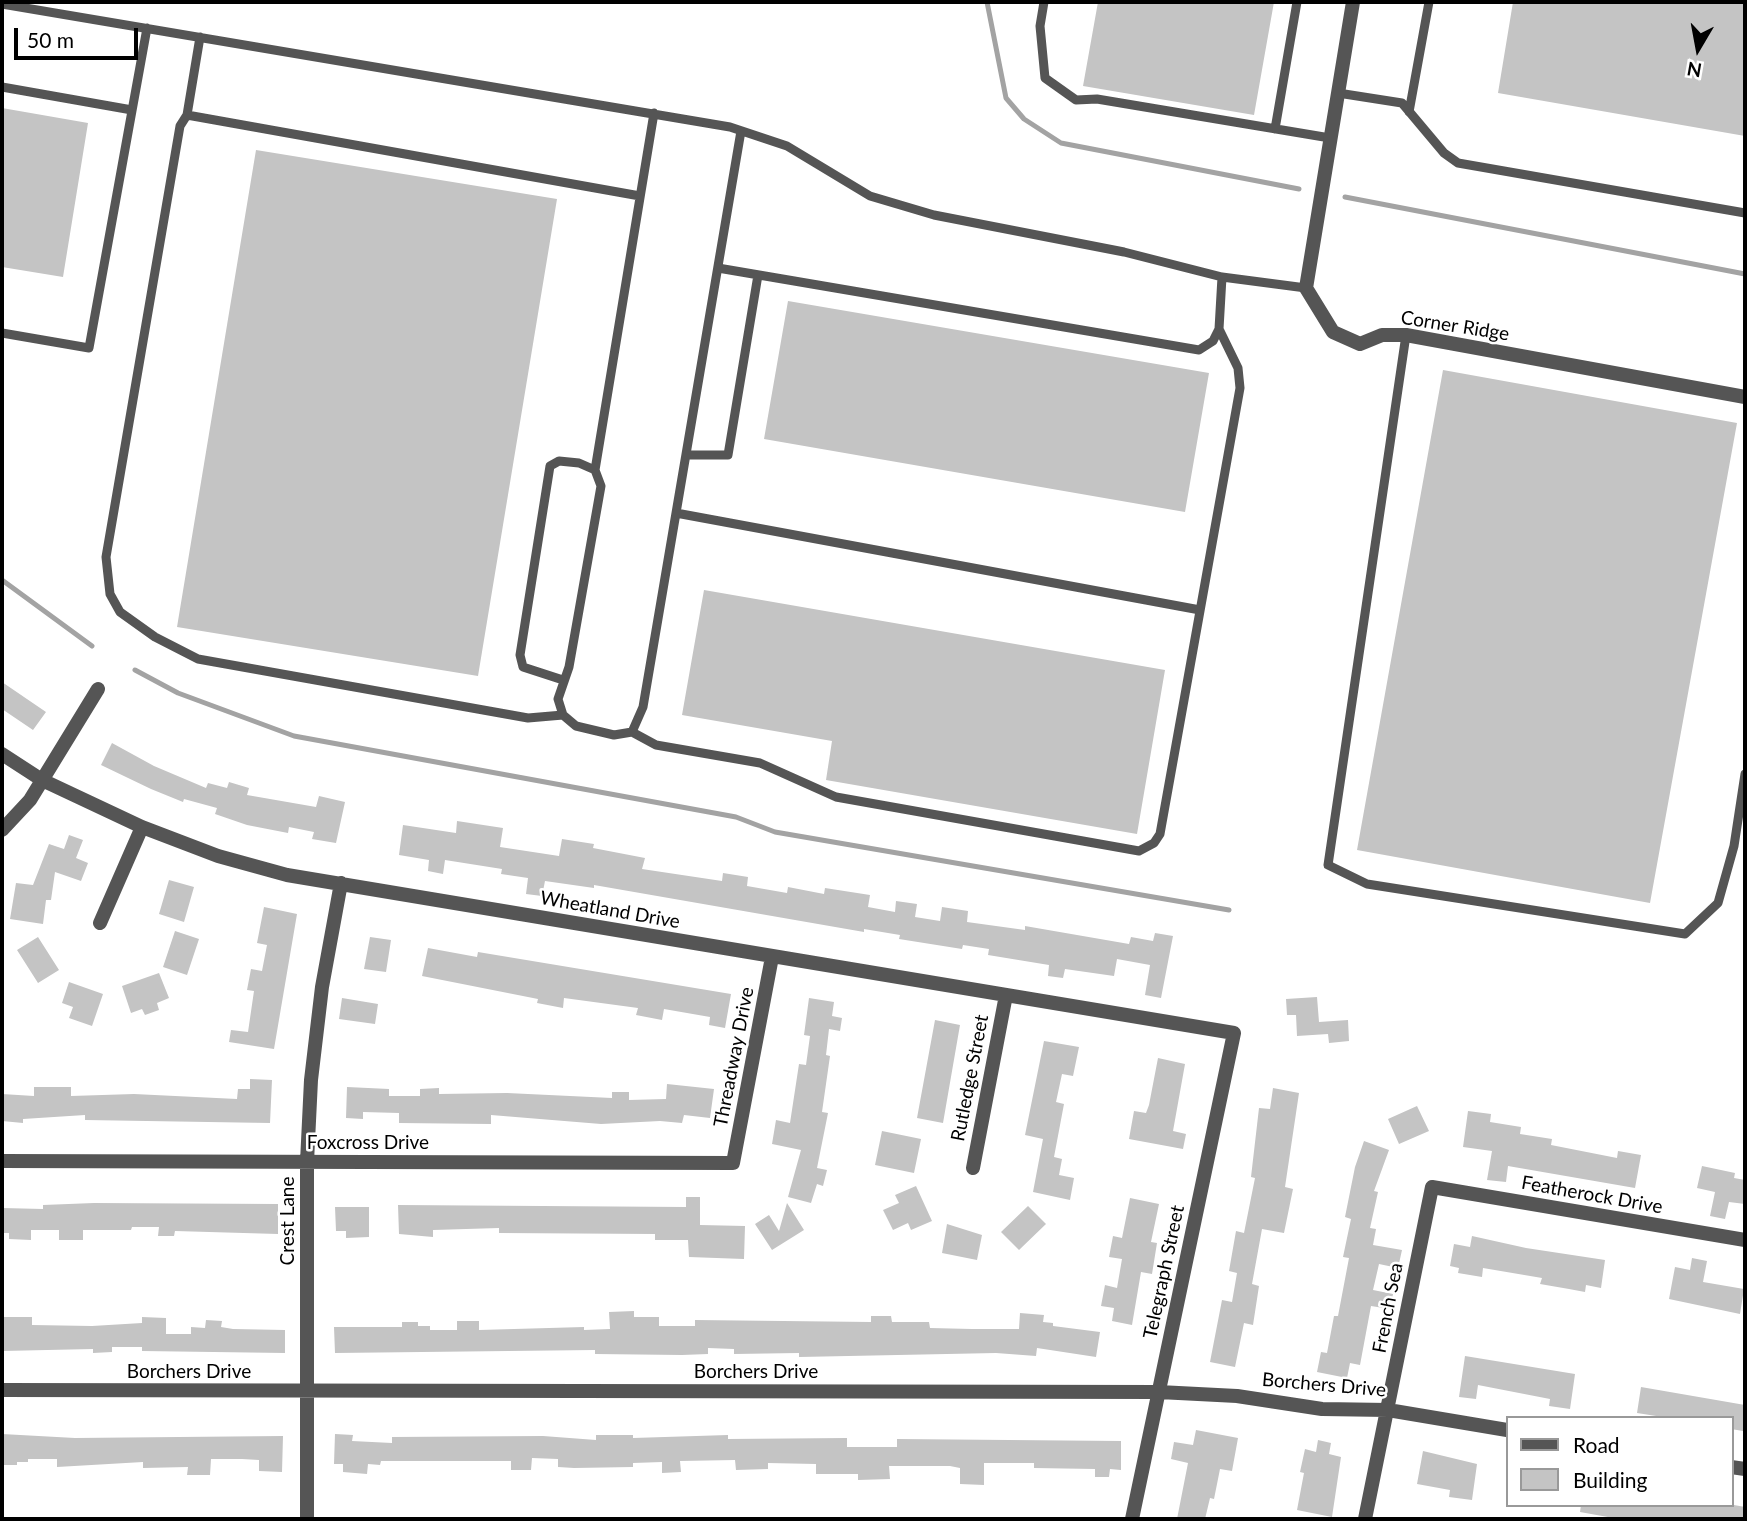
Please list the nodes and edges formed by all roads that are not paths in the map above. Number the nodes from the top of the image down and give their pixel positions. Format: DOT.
graph roads {
  1 [pos="1044,2"];
  2 [pos="1297,2"];
  3 [pos="1353,2"];
  4 [pos="1429,2"];
  5 [pos="2,4"];
  6 [pos="146,28"];
  7 [pos="200,37"];
  8 [pos="2,87"];
  9 [pos="1338,93"];
  10 [pos="132,110"];
  11 [pos="1409,112"];
  12 [pos="654,113"];
  13 [pos="187,115"];
  14 [pos="1275,129"];
  15 [pos="741,131"];
  16 [pos="1330,138"];
  17 [pos="640,197"];
  18 [pos="1745,213"];
  19 [pos="718,268"];
  20 [pos="758,275"];
  21 [pos="1222,276"];
  22 [pos="1306,288"];
  23 [pos="1219,329"];
  24 [pos="2,333"];
  25 [pos="1406,335"];
  26 [pos="1745,397"];
  27 [pos="687,455"];
  28 [pos="595,470"];
  29 [pos="677,513"];
  30 [pos="1200,610"];
  31 [pos="563,680"];
  32 [pos="98,689"];
  33 [pos="563,715"];
  34 [pos="632,732"];
  35 [pos="2,754"];
  36 [pos="1745,774"];
  37 [pos="42,780"];
  38 [pos="142,827"];
  39 [pos="2,830"];
  40 [pos="341,883"];
  41 [pos="100,923"];
  42 [pos="772,957"];
  43 [pos="1006,995"];
  44 [pos="1234,1033"];
  45 [pos="2,1161"];
  46 [pos="307,1162"];
  47 [pos="733,1163"];
  48 [pos="973,1168"];
  49 [pos="1432,1187"];
  50 [pos="1745,1240"];
  51 [pos="2,1390"];
  52 [pos="308,1391"];
  53 [pos="1159,1392"];
  54 [pos="1388,1410"];
  55 [pos="1506,1430"];
  56 [pos="307,1519"];
  57 [pos="1132,1519"];
  58 [pos="1366,1519"];
  1 -- 14 [label="lane"];
  2 -- 14 [label="lane"];
  3 -- 9 [label="street"];
  4 -- 11 [label="lane"];
  5 -- 6 [label="lane"];
  6 -- 7 [label="lane"];
  6 -- 10 [label="lane"];
  7 -- 12 [label="lane"];
  7 -- 13 [label="lane"];
  8 -- 10 [label="lane"];
  9 -- 11 [label="lane"];
  9 -- 16 [label="street"];
  10 -- 24 [label="lane"];
  11 -- 18 [label="lane"];
  12 -- 15 [label="lane"];
  12 -- 17 [label="lane"];
  13 -- 17 [label="lane"];
  13 -- 33 [label="lane"];
  14 -- 16 [label="lane"];
  15 -- 19 [label="lane"];
  15 -- 21 [label="lane"];
  16 -- 22 [label="street"];
  17 -- 28 [label="lane"];
  19 -- 20 [label="lane"];
  19 -- 27 [label="lane"];
  20 -- 23 [label="lane"];
  20 -- 27 [label="lane"];
  21 -- 22 [label="lane"];
  21 -- 23 [label="lane"];
  22 -- 25 [label="street, Corner Ridge"];
  23 -- 30 [label="lane"];
  25 -- 26 [label="street, Corner Ridge"];
  25 -- 36 [label="lane"];
  27 -- 29 [label="lane"];
  28 -- 31 [label="lane"];
  28 -- 31 [label="lane"];
  29 -- 30 [label="lane"];
  29 -- 34 [label="lane"];
  30 -- 34 [label="lane"];
  31 -- 33 [label="lane"];
  32 -- 37 [label="street"];
  33 -- 34 [label="lane"];
  35 -- 37 [label="street, Wheatland Drive"];
  37 -- 38 [label="street, Wheatland Drive"];
  37 -- 39 [label="street"];
  38 -- 40 [label="street, Wheatland Drive"];
  38 -- 41 [label="street"];
  40 -- 42 [label="street, Wheatland Drive"];
  40 -- 46 [label="street, Crest Lane"];
  42 -- 43 [label="street, Wheatland Drive"];
  42 -- 47 [label="street, Threadway Drive"];
  43 -- 44 [label="street, Wheatland Drive"];
  43 -- 48 [label="street, Rutledge Street"];
  44 -- 53 [label="street, Telegraph Street"];
  45 -- 46 [label="street, Foxcross Drive"];
  46 -- 47 [label="street, Foxcross Drive"];
  46 -- 52 [label="street, Crest Lane"];
  49 -- 50 [label="street, Featherock Drive"];
  49 -- 54 [label="street, French Sea"];
  51 -- 52 [label="street, Borchers Drive"];
  52 -- 53 [label="street, Borchers Drive"];
  52 -- 56 [label="street, Crest Lane"];
  53 -- 54 [label="street, Borchers Drive"];
  53 -- 57 [label="street, Telegraph Street"];
  54 -- 55 [label="street, Borchers Drive"];
  54 -- 58 [label="street, French Sea"];
}
